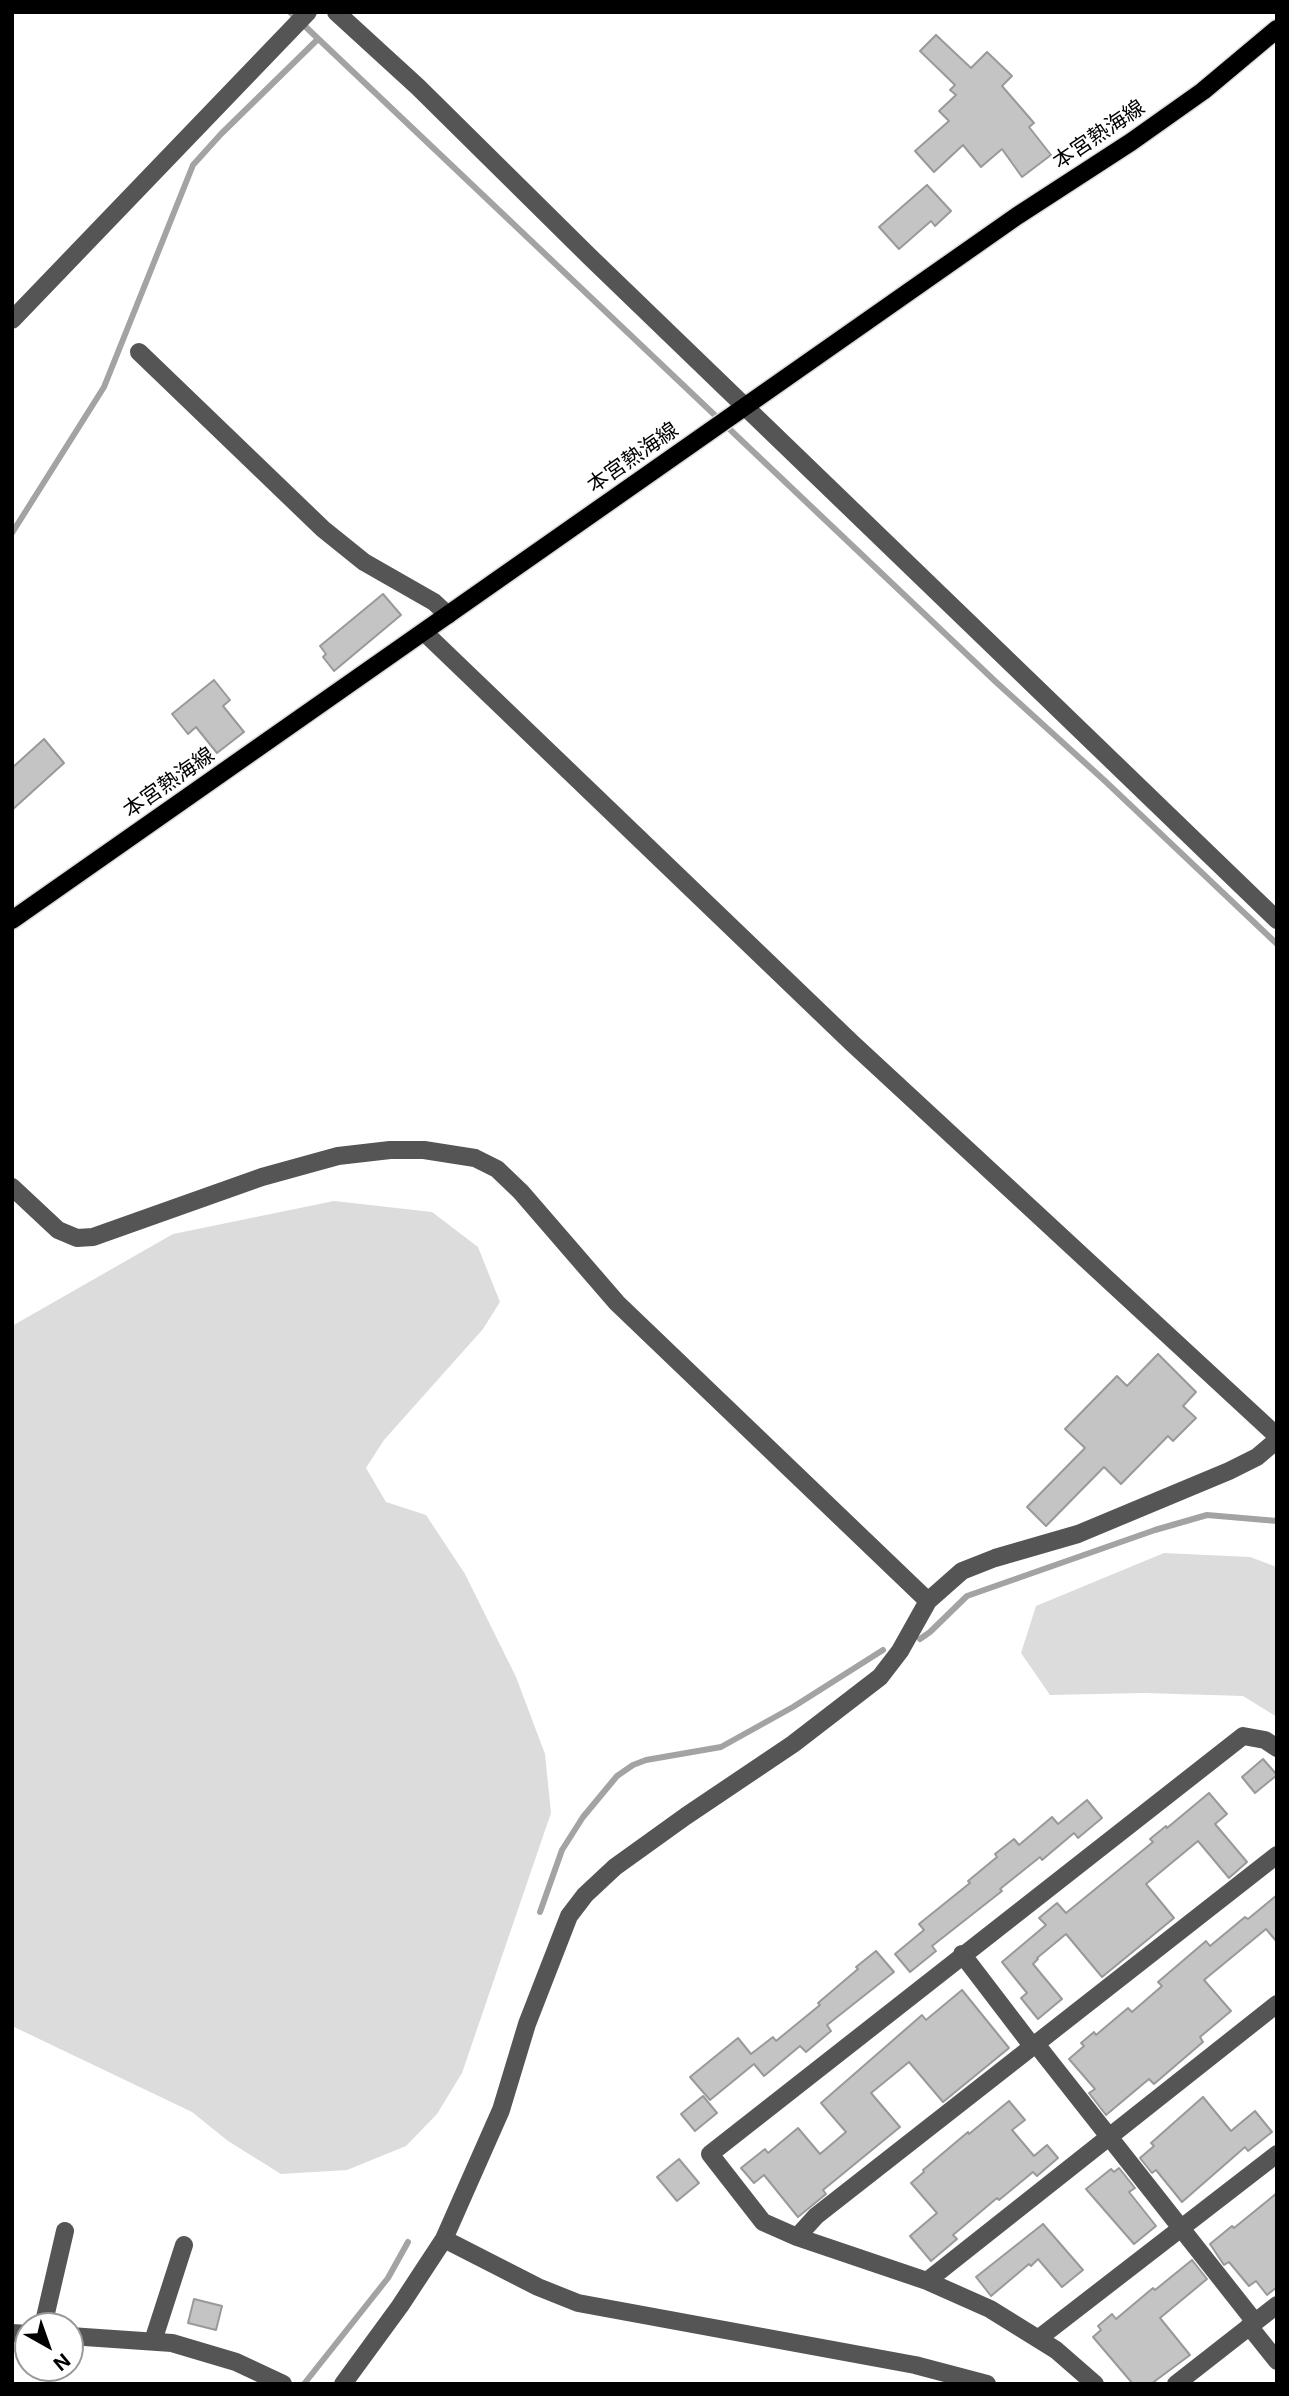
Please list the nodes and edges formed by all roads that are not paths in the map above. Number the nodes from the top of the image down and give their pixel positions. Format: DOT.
graph roads {
  1 [pos="308,12"];
  2 [pos="336,12"];
  3 [pos="1277,29"];
  4 [pos="12,320"];
  5 [pos="139,352"];
  6 [pos="745,407"];
  7 [pos="448,615"];
  8 [pos="424,632"];
  9 [pos="12,920"];
  10 [pos="1277,920"];
  11 [pos="12,1187"];
  12 [pos="1277,1438"];
  13 [pos="928,1601"];
  14 [pos="1277,1748"];
  15 [pos="1277,1855"];
  16 [pos="962,1954"];
  17 [pos="1277,2004"];
  18 [pos="1035,2046"];
  19 [pos="1109,2137"];
  20 [pos="1277,2154"];
  21 [pos="1181,2228"];
  22 [pos="65,2231"];
  23 [pos="797,2237"];
  24 [pos="444,2239"];
  25 [pos="184,2245"];
  26 [pos="928,2281"];
  27 [pos="1277,2305"];
  28 [pos="46,2312"];
  29 [pos="1252,2324"];
  30 [pos="84,2337"];
  31 [pos="1039,2338"];
  32 [pos="153,2341"];
  33 [pos="1277,2361"];
  34 [pos="283,2384"];
  35 [pos="343,2384"];
  36 [pos="987,2384"];
  37 [pos="1095,2384"];
  38 [pos="1176,2384"];
  1 -- 4 [label="street"];
  2 -- 6 [label="street"];
  3 -- 6 [label="main road, 本宮熱海線"];
  5 -- 7 [label="street"];
  6 -- 7 [label="main road, 本宮熱海線"];
  6 -- 10 [label="street"];
  7 -- 8 [label="main road, 本宮熱海線"];
  8 -- 9 [label="main road, 本宮熱海線"];
  8 -- 12 [label="street"];
  11 -- 13 [label="street"];
  12 -- 13 [label="street"];
  13 -- 24 [label="street"];
  14 -- 16 [label="street"];
  15 -- 18 [label="street"];
  16 -- 18 [label="street"];
  16 -- 23 [label="street"];
  17 -- 19 [label="street"];
  18 -- 19 [label="street"];
  18 -- 23 [label="street"];
  19 -- 21 [label="street"];
  19 -- 26 [label="street"];
  20 -- 21 [label="street"];
  21 -- 29 [label="street"];
  21 -- 31 [label="street"];
  22 -- 28 [label="street"];
  23 -- 26 [label="street"];
  24 -- 35 [label="street"];
  24 -- 36 [label="street"];
  25 -- 32 [label="street"];
  26 -- 31 [label="street"];
  27 -- 29 [label="street"];
  29 -- 33 [label="street"];
  29 -- 38 [label="street"];
  30 -- 32 [label="street"];
  31 -- 37 [label="street"];
  32 -- 34 [label="street"];
}
